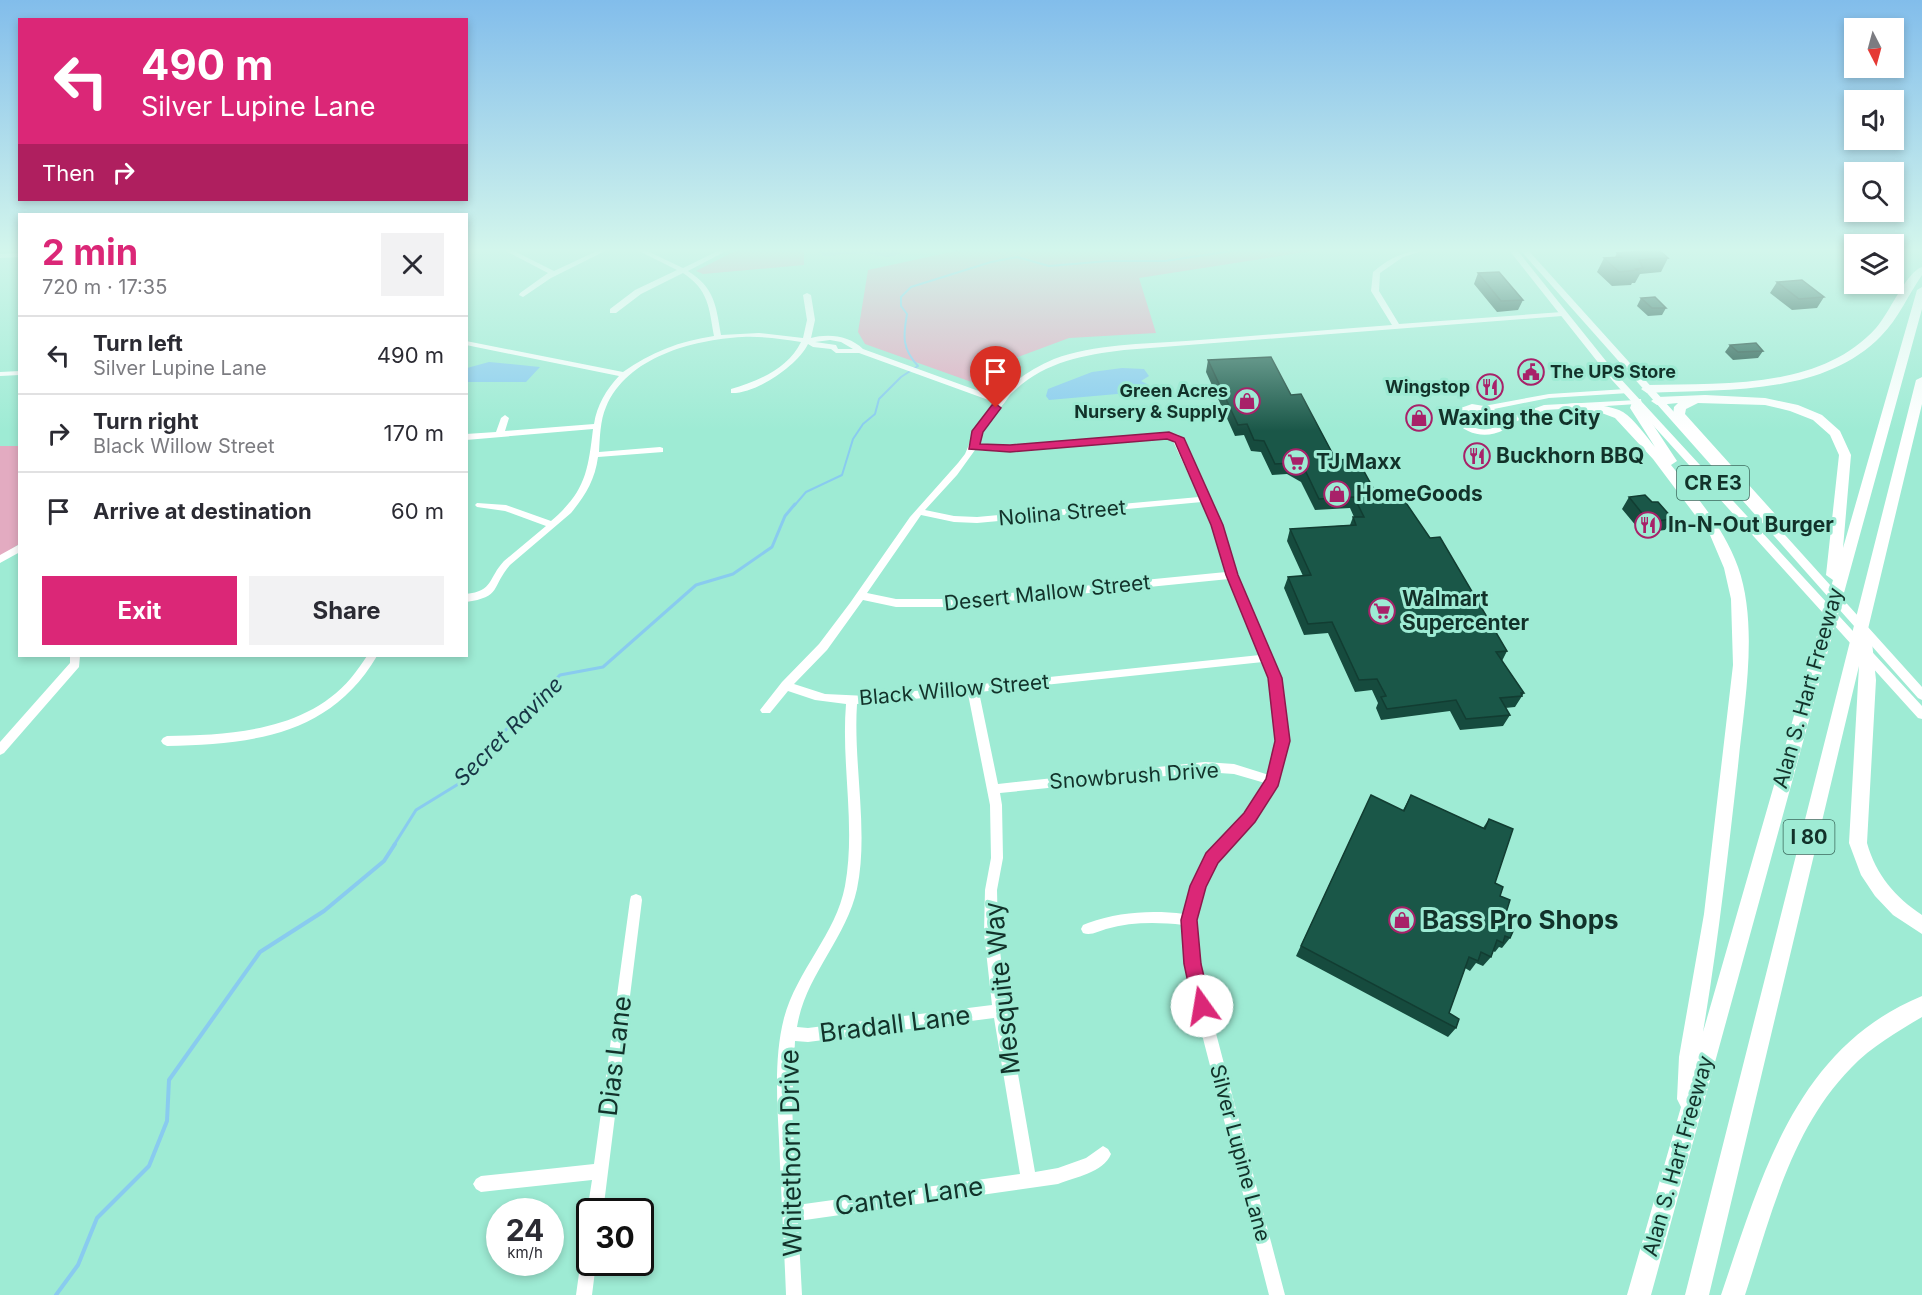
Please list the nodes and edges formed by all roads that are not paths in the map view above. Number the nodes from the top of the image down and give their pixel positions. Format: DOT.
graph roads {
  1 [pos="712,310"];
  2 [pos="809,310"];
  3 [pos="1387,310"];
  4 [pos="1559,310"];
  5 [pos="1577,310"];
  6 [pos="1894,310"];
  7 [pos="1916,310"];
  8 [pos="1562,314"];
  9 [pos="1397,327"];
  10 [pos="718,337"];
  11 [pos="807,340"];
  12 [pos="840,340"];
  13 [pos="468,343"];
  14 [pos="833,347"];
  15 [pos="860,351"];
  16 [pos="18,373"];
  17 [pos="0,374"];
  18 [pos="626,375"];
  19 [pos="1922,380"];
  20 [pos="1647,389"];
  21 [pos="1626,390"];
  22 [pos="734,391"];
  23 [pos="1702,399"];
  24 [pos="1658,401"];
  25 [pos="1001,402"];
  26 [pos="1636,402"];
  27 [pos="1570,406"];
  28 [pos="1484,409"];
  29 [pos="505,417"];
  30 [pos="1503,423"];
  31 [pos="598,426"];
  32 [pos="500,434"];
  33 [pos="468,437"];
  34 [pos="973,447"];
  35 [pos="660,450"];
  36 [pos="594,455"];
  37 [pos="1205,499"];
  38 [pos="480,505"];
  39 [pos="919,512"];
  40 [pos="552,525"];
  41 [pos="1772,529"];
  42 [pos="1716,534"];
  43 [pos="18,548"];
  44 [pos="0,560"];
  45 [pos="1232,575"];
  46 [pos="862,596"];
  47 [pos="468,598"];
  48 [pos="1830,611"];
  49 [pos="1863,618"];
  50 [pos="75,657"];
  51 [pos="371,657"];
  52 [pos="1266,658"];
  53 [pos="786,685"];
  54 [pos="973,690"];
  55 [pos="1922,695"];
  56 [pos="852,701"];
  57 [pos="766,710"];
  58 [pos="1922,714"];
  59 [pos="166,741"];
  60 [pos="0,750"];
  61 [pos="1273,781"];
  62 [pos="993,789"];
  63 [pos="636,900"];
  64 [pos="1189,920"];
  65 [pos="1922,925"];
  66 [pos="1088,929"];
  67 [pos="1922,1006"];
  68 [pos="1000,1011"];
  69 [pos="789,1034"];
  70 [pos="1686,1126"];
  71 [pos="1103,1154"];
  72 [pos="600,1171"];
  73 [pos="1029,1180"];
  74 [pos="481,1184"];
  75 [pos="597,1198"];
  76 [pos="790,1214"];
  77 [pos="587,1276"];
  78 [pos="584,1295"];
  79 [pos="794,1295"];
  80 [pos="1277,1295"];
  81 [pos="1639,1295"];
  82 [pos="1696,1295"];
  83 [pos="1733,1295"];
  1 -- 10 [label="street"];
  2 -- 11 [label="street"];
  3 -- 9 [label="street"];
  4 -- 8 [label="main road, CR E3"];
  5 -- 20 [label="main road, CR E3"];
  6 -- 20 [label="highway"];
  7 -- 48 [label="highway, Alan S. Hart Freeway / I 80"];
  8 -- 9 [label="street"];
  8 -- 21 [label="main road, CR E3"];
  9 -- 25 [label="street"];
  10 -- 11 [label="street"];
  10 -- 18 [label="street"];
  11 -- 12 [label="street"];
  11 -- 14 [label="street"];
  11 -- 22 [label="street"];
  12 -- 14 [label="street"];
  12 -- 15 [label="street"];
  13 -- 18 [label="street"];
  14 -- 15 [label="street"];
  15 -- 25 [label="street"];
  16 -- 17 [label="street"];
  18 -- 31 [label="street"];
  19 -- 49 [label="highway, Alan S. Hart Freeway / I 80"];
  20 -- 21 [label="main road"];
  20 -- 24 [label="main road, CR E3"];
  21 -- 26 [label="main road, CR E3"];
  21 -- 28 [label="street"];
  23 -- 24 [label="highway"];
  23 -- 41 [label="highway"];
  23 -- 48 [label="highway"];
  24 -- 26 [label="main road"];
  24 -- 41 [label="main road, CR E3"];
  25 -- 34 [label="street"];
  26 -- 27 [label="street"];
  26 -- 42 [label="highway"];
  26 -- 58 [label="main road, CR E3"];
  27 -- 30 [label="street"];
  27 -- 42 [label="highway"];
  28 -- 30 [label="street"];
  28 -- 30 [label="street"];
  29 -- 32 [label="street"];
  31 -- 32 [label="street"];
  31 -- 36 [label="street"];
  32 -- 33 [label="street"];
  34 -- 37 [label="street, Silver Lupine Lane"];
  34 -- 39 [label="street"];
  35 -- 36 [label="street"];
  36 -- 40 [label="street"];
  37 -- 39 [label="street, Nolina Street"];
  37 -- 45 [label="street, Silver Lupine Lane"];
  38 -- 40 [label="street"];
  39 -- 46 [label="street"];
  40 -- 47 [label="street"];
  41 -- 55 [label="main road, CR E3"];
  42 -- 70 [label="highway"];
  43 -- 44 [label="street"];
  45 -- 46 [label="street, Desert Mallow Street"];
  45 -- 52 [label="street, Silver Lupine Lane"];
  46 -- 53 [label="street"];
  48 -- 70 [label="highway, Alan S. Hart Freeway / I 80"];
  49 -- 65 [label="highway"];
  49 -- 82 [label="highway, Alan S. Hart Freeway / I 80"];
  50 -- 60 [label="street"];
  51 -- 59 [label="street"];
  52 -- 54 [label="street, Black Willow Street"];
  52 -- 61 [label="street, Silver Lupine Lane"];
  53 -- 56 [label="street, Black Willow Street"];
  53 -- 57 [label="street"];
  54 -- 56 [label="street, Black Willow Street"];
  54 -- 62 [label="street, Mesquite Way"];
  56 -- 69 [label="street, Whitethorn Drive"];
  61 -- 62 [label="street, Snowbrush Drive"];
  61 -- 64 [label="street, Silver Lupine Lane"];
  62 -- 68 [label="street, Mesquite Way"];
  63 -- 72 [label="street, Dias Lane"];
  64 -- 66 [label="street"];
  64 -- 80 [label="street, Silver Lupine Lane"];
  67 -- 83 [label="highway"];
  68 -- 69 [label="street, Bradall Lane"];
  68 -- 73 [label="street, Mesquite Way"];
  69 -- 76 [label="street, Whitethorn Drive"];
  70 -- 81 [label="highway, Alan S. Hart Freeway / I 80"];
  71 -- 73 [label="street, Canter Lane"];
  72 -- 74 [label="street"];
  72 -- 75 [label="street, Dias Lane"];
  73 -- 76 [label="street, Canter Lane"];
  76 -- 79 [label="street, Whitethorn Drive"];
  77 -- 78 [label="street"];
}
